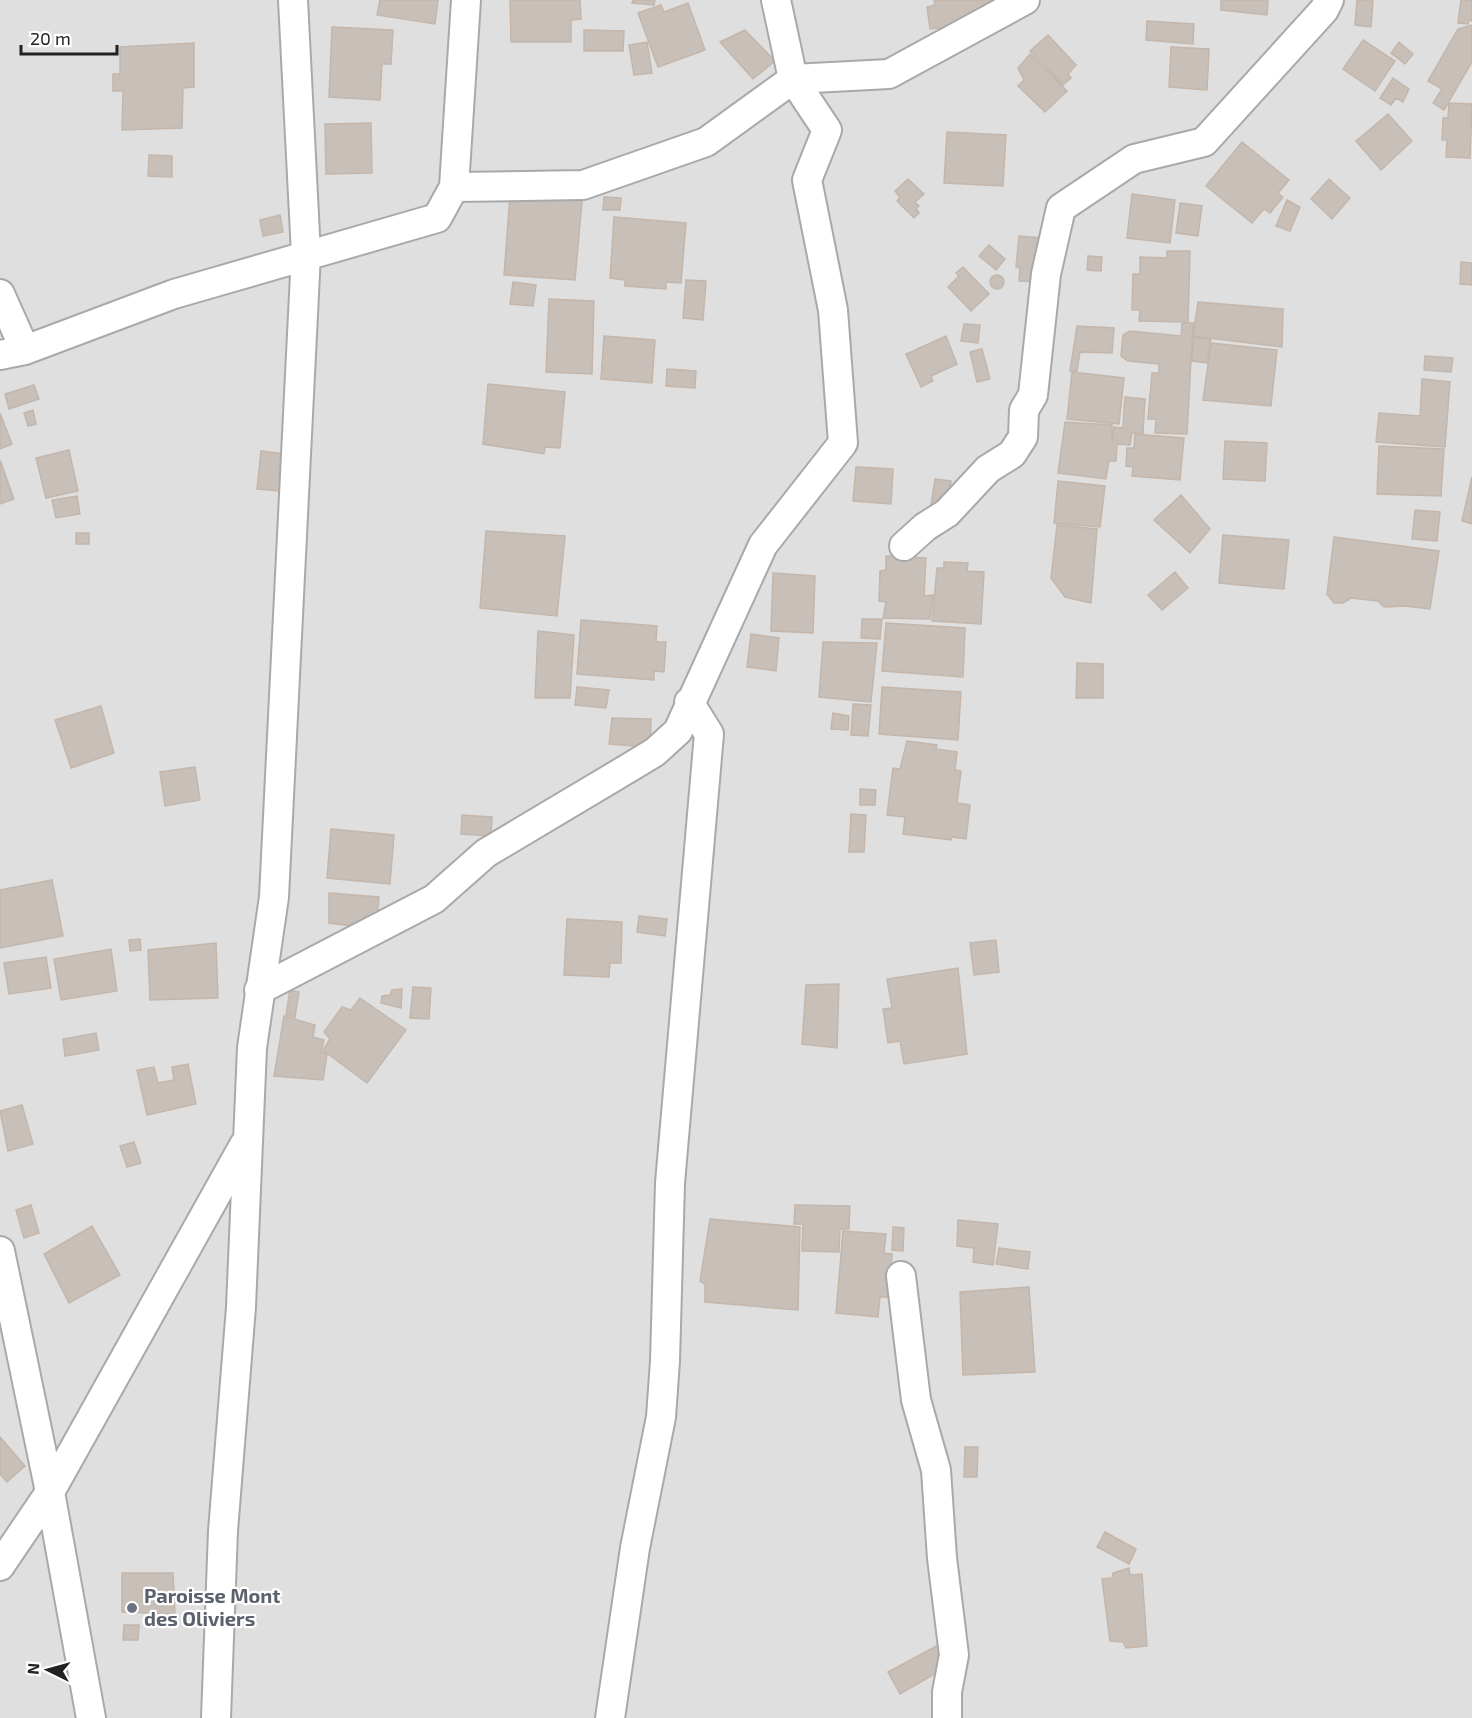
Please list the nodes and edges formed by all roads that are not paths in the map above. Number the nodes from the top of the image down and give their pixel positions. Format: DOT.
graph roads {
  1 [pos="293,0"];
  2 [pos="466,0"];
  3 [pos="776,0"];
  4 [pos="1025,0"];
  5 [pos="1329,0"];
  6 [pos="793,79"];
  7 [pos="454,188"];
  8 [pos="306,254"];
  9 [pos="0,294"];
  10 [pos="13,352"];
  11 [pos="903,546"];
  12 [pos="689,702"];
  13 [pos="259,990"];
  14 [pos="247,1139"];
  15 [pos="0,1251"];
  16 [pos="901,1276"];
  17 [pos="50,1492"];
  18 [pos="0,1566"];
  19 [pos="91,1718"];
  20 [pos="216,1718"];
  21 [pos="610,1718"];
  22 [pos="947,1718"];
  1 -- 8 [label="street"];
  2 -- 7 [label="street"];
  3 -- 6 [label="street"];
  4 -- 6 [label="street"];
  5 -- 11 [label="street"];
  6 -- 7 [label="street"];
  6 -- 12 [label="street"];
  7 -- 8 [label="street"];
  8 -- 10 [label="street"];
  8 -- 13 [label="street"];
  9 -- 10 [label="street"];
  12 -- 13 [label="street"];
  12 -- 21 [label="street"];
  13 -- 14 [label="street"];
  14 -- 17 [label="street"];
  14 -- 20 [label="street"];
  15 -- 17 [label="street"];
  16 -- 22 [label="street"];
  17 -- 18 [label="street"];
  17 -- 19 [label="street"];
}
